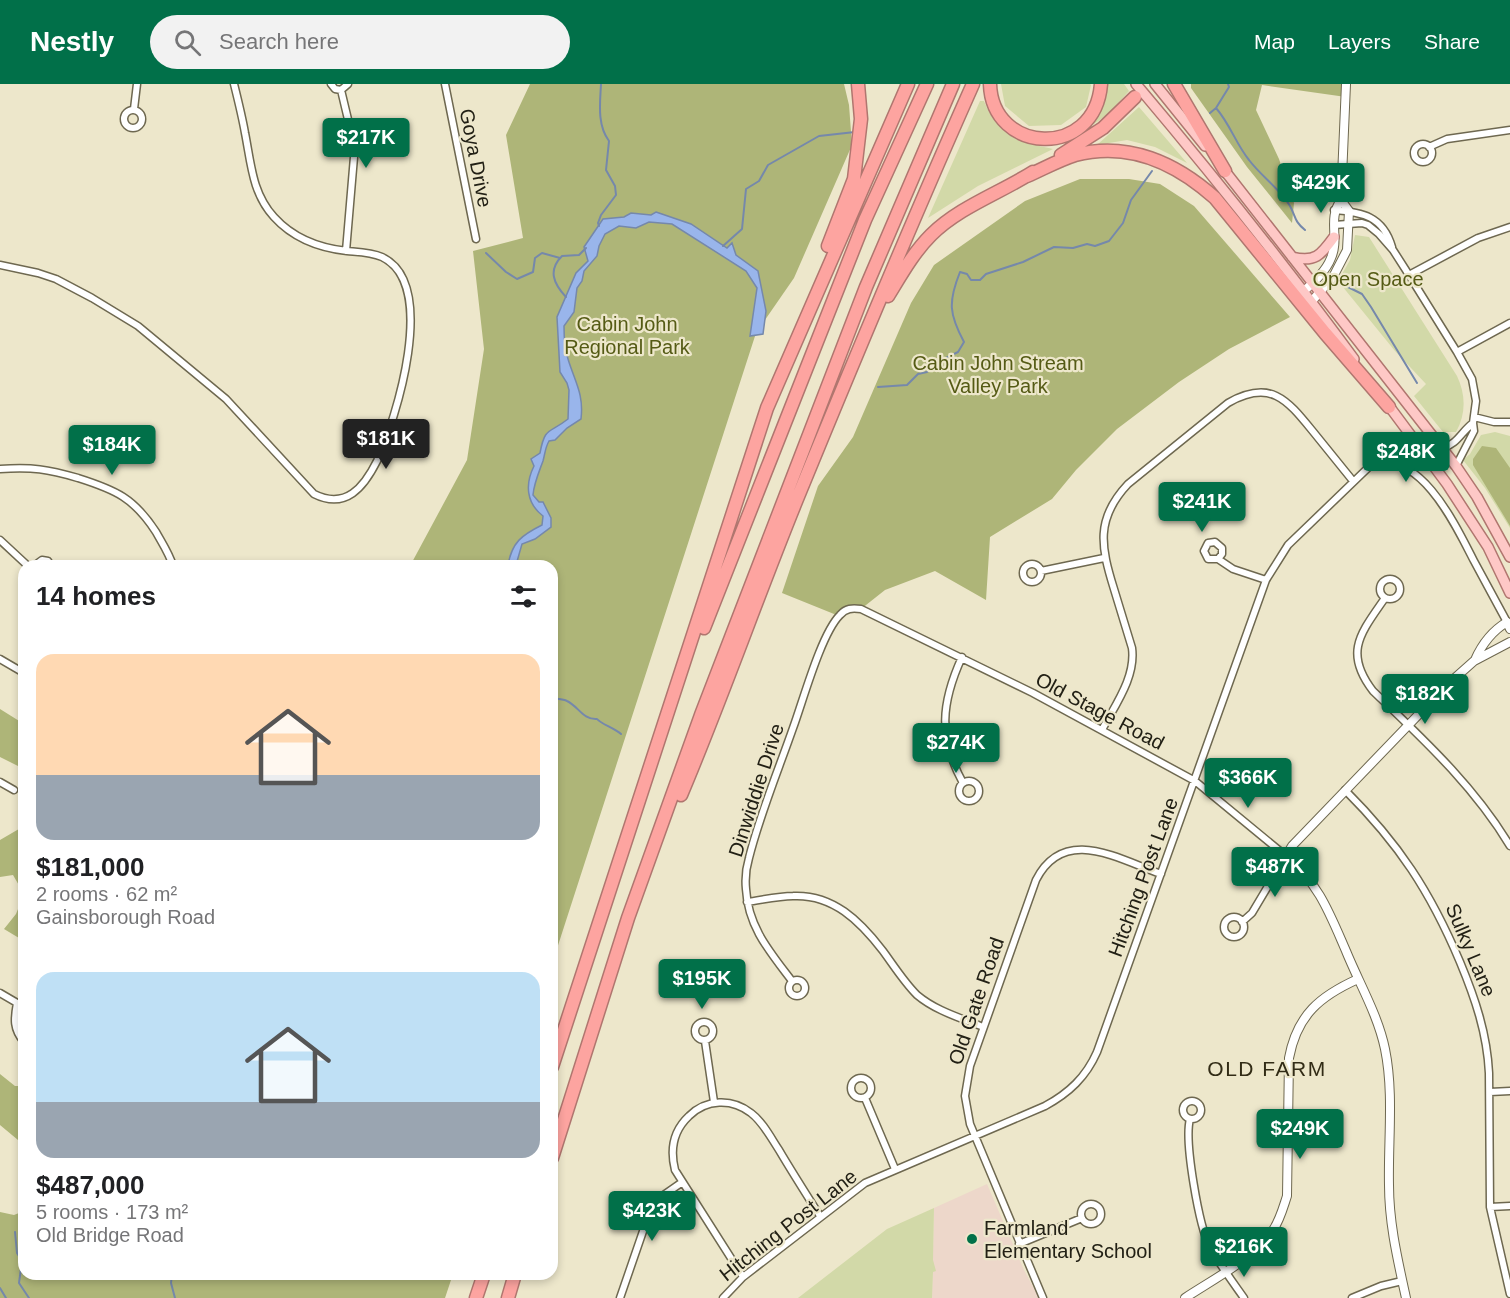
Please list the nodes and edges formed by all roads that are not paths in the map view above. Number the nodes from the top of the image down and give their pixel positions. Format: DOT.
graph roads {
  1 [pos="137,84"];
  2 [pos="234,84"];
  3 [pos="331,84"];
  4 [pos="348,84"];
  5 [pos="445,84"];
  6 [pos="858,84"];
  7 [pos="908,84"];
  8 [pos="927,84"];
  9 [pos="953,84"];
  10 [pos="973,84"];
  11 [pos="990,84"];
  12 [pos="1101,84"];
  13 [pos="1136,84"];
  14 [pos="1155,84"];
  15 [pos="1174,84"];
  16 [pos="1346,84"];
  17 [pos="341,90"];
  18 [pos="1136,97"];
  19 [pos="134,110"];
  20 [pos="1510,130"];
  21 [pos="1430,147"];
  22 [pos="1225,171"];
  23 [pos="1027,176"];
  24 [pos="1341,200"];
  25 [pos="1334,210"];
  26 [pos="1349,211"];
  27 [pos="1348,224"];
  28 [pos="1334,225"];
  29 [pos="1510,226"];
  30 [pos="1334,237"];
  31 [pos="476,239"];
  32 [pos="1393,250"];
  33 [pos="346,251"];
  34 [pos="1292,257"];
  35 [pos="0,265"];
  36 [pos="1409,275"];
  37 [pos="1312,283"];
  38 [pos="1304,291"];
  39 [pos="1320,293"];
  40 [pos="1312,301"];
  41 [pos="809,309"];
  42 [pos="1510,323"];
  43 [pos="868,330"];
  44 [pos="1458,351"];
  45 [pos="1389,407"];
  46 [pos="1474,420"];
  47 [pos="1510,422"];
  48 [pos="1441,448"];
  49 [pos="1455,466"];
  50 [pos="0,469"];
  51 [pos="1353,481"];
  52 [pos="0,540"];
  53 [pos="1510,557"];
  54 [pos="1104,558"];
  55 [pos="1218,559"];
  56 [pos="22,560"];
  57 [pos="170,560"];
  58 [pos="1041,571"];
  59 [pos="1266,580"];
  60 [pos="1510,593"];
  61 [pos="1385,598"];
  62 [pos="847,609"];
  63 [pos="1508,625"];
  64 [pos="1510,642"];
  65 [pos="962,657"];
  66 [pos="0,658"];
  67 [pos="1474,661"];
  68 [pos="18,669"];
  69 [pos="1408,725"];
  70 [pos="1102,730"];
  71 [pos="659,744"];
  72 [pos="1194,781"];
  73 [pos="0,782"];
  74 [pos="963,783"];
  75 [pos="14,790"];
  76 [pos="1345,790"];
  77 [pos="1510,846"];
  78 [pos="1286,856"];
  79 [pos="1161,874"];
  80 [pos="747,902"];
  81 [pos="628,918"];
  82 [pos="1242,922"];
  83 [pos="1358,979"];
  84 [pos="792,981"];
  85 [pos="0,993"];
  86 [pos="17,1003"];
  87 [pos="983,1027"];
  88 [pos="18,1035"];
  89 [pos="705,1041"];
  90 [pos="558,1049"];
  91 [pos="1510,1091"];
  92 [pos="1490,1092"];
  93 [pos="865,1098"];
  94 [pos="714,1102"];
  95 [pos="1190,1119"];
  96 [pos="974,1137"];
  97 [pos="558,1139"];
  98 [pos="895,1169"];
  99 [pos="681,1183"];
  100 [pos="1510,1206"];
  101 [pos="1490,1207"];
  102 [pos="820,1216"];
  103 [pos="1082,1218"];
  104 [pos="1019,1244"];
  105 [pos="1225,1271"];
  106 [pos="743,1276"];
  107 [pos="482,1280"];
  108 [pos="513,1280"];
  109 [pos="1402,1281"];
  110 [pos="1510,1294"];
  111 [pos="476,1298"];
  112 [pos="508,1298"];
  113 [pos="620,1298"];
  114 [pos="723,1298"];
  115 [pos="1043,1298"];
  116 [pos="1185,1298"];
  117 [pos="1244,1298"];
  118 [pos="1352,1298"];
  119 [pos="1406,1298"];
  1 -- 19 [label="street"];
  2 -- 33 [label="street"];
  3 -- 17 [label="street"];
  4 -- 17 [label="street"];
  5 -- 31 [label="street, Goya Drive"];
  6 -- 41 [label="highway"];
  7 -- 41 [label="highway"];
  8 -- 71 [label="highway"];
  9 -- 81 [label="highway"];
  10 -- 43 [label="highway"];
  11 -- 12 [label="highway"];
  13 -- 38 [label="main road"];
  14 -- 22 [label="main road"];
  15 -- 22 [label="highway"];
  16 -- 24 [label="street"];
  17 -- 33 [label="street"];
  18 -- 23 [label="highway"];
  20 -- 21 [label="street"];
  22 -- 34 [label="main road"];
  23 -- 43 [label="highway"];
  23 -- 45 [label="highway"];
  24 -- 25 [label="street"];
  24 -- 26 [label="street"];
  25 -- 26 [label="street"];
  25 -- 28 [label="street"];
  26 -- 27 [label="street"];
  26 -- 32 [label="street"];
  27 -- 28 [label="street"];
  27 -- 32 [label="street"];
  27 -- 39 [label="street"];
  28 -- 30 [label="street"];
  29 -- 36 [label="street"];
  30 -- 34 [label="main road"];
  30 -- 37 [label="street"];
  32 -- 36 [label="street"];
  33 -- 35 [label="street"];
  34 -- 37 [label="main road"];
  36 -- 44 [label="street"];
  37 -- 38 [label="street"];
  37 -- 39 [label="main road"];
  38 -- 40 [label="main road"];
  39 -- 40 [label="street"];
  39 -- 48 [label="main road"];
  40 -- 45 [label="main road"];
  41 -- 71 [label="highway"];
  42 -- 44 [label="street"];
  43 -- 81 [label="highway"];
  44 -- 46 [label="street"];
  45 -- 60 [label="main road"];
  46 -- 47 [label="street"];
  46 -- 48 [label="street"];
  46 -- 49 [label="street"];
  48 -- 49 [label="main road"];
  49 -- 53 [label="main road"];
  50 -- 57 [label="street"];
  51 -- 54 [label="street"];
  51 -- 59 [label="street, Hitching Post Lane"];
  51 -- 63 [label="street, Hitching Post Lane"];
  52 -- 56 [label="street"];
  54 -- 58 [label="street"];
  54 -- 70 [label="street"];
  55 -- 59 [label="street"];
  59 -- 72 [label="street, Hitching Post Lane"];
  61 -- 69 [label="street"];
  62 -- 65 [label="street, Old Stage Road"];
  62 -- 80 [label="street, Dinwiddie Drive"];
  63 -- 67 [label="street"];
  64 -- 67 [label="street"];
  65 -- 70 [label="street, Old Stage Road"];
  65 -- 74 [label="street"];
  66 -- 68 [label="street"];
  67 -- 69 [label="street"];
  69 -- 76 [label="street"];
  69 -- 77 [label="street"];
  70 -- 72 [label="street, Old Stage Road"];
  71 -- 90 [label="highway"];
  72 -- 78 [label="street, Old Stage Road"];
  72 -- 79 [label="street, Hitching Post Lane"];
  73 -- 75 [label="street"];
  76 -- 78 [label="street"];
  76 -- 92 [label="street, Sulky Lane"];
  78 -- 82 [label="street"];
  78 -- 83 [label="street, Old Stage Road"];
  79 -- 87 [label="street, Old Gate Road"];
  79 -- 96 [label="street, Hitching Post Lane"];
  80 -- 84 [label="street, Dinwiddie Drive"];
  80 -- 87 [label="street"];
  81 -- 97 [label="highway"];
  83 -- 105 [label="street"];
  83 -- 109 [label="street, Old Stage Road"];
  85 -- 86 [label="street"];
  86 -- 88 [label="street"];
  87 -- 96 [label="street, Old Gate Road"];
  89 -- 94 [label="street"];
  91 -- 92 [label="street"];
  92 -- 101 [label="street, Sulky Lane"];
  93 -- 98 [label="street"];
  94 -- 99 [label="street"];
  94 -- 102 [label="street"];
  95 -- 105 [label="street"];
  96 -- 98 [label="street, Hitching Post Lane"];
  96 -- 104 [label="street, Old Gate Road"];
  98 -- 102 [label="street, Hitching Post Lane"];
  99 -- 106 [label="street"];
  99 -- 113 [label="street"];
  100 -- 101 [label="street"];
  101 -- 110 [label="street, Sulky Lane"];
  102 -- 106 [label="street, Hitching Post Lane"];
  103 -- 104 [label="street"];
  104 -- 115 [label="street, Old Gate Road"];
  105 -- 116 [label="street"];
  105 -- 117 [label="street"];
  106 -- 114 [label="street, Hitching Post Lane"];
  107 -- 111 [label="highway"];
  108 -- 112 [label="highway"];
  109 -- 118 [label="street"];
  109 -- 119 [label="street, Old Stage Road"];
}
